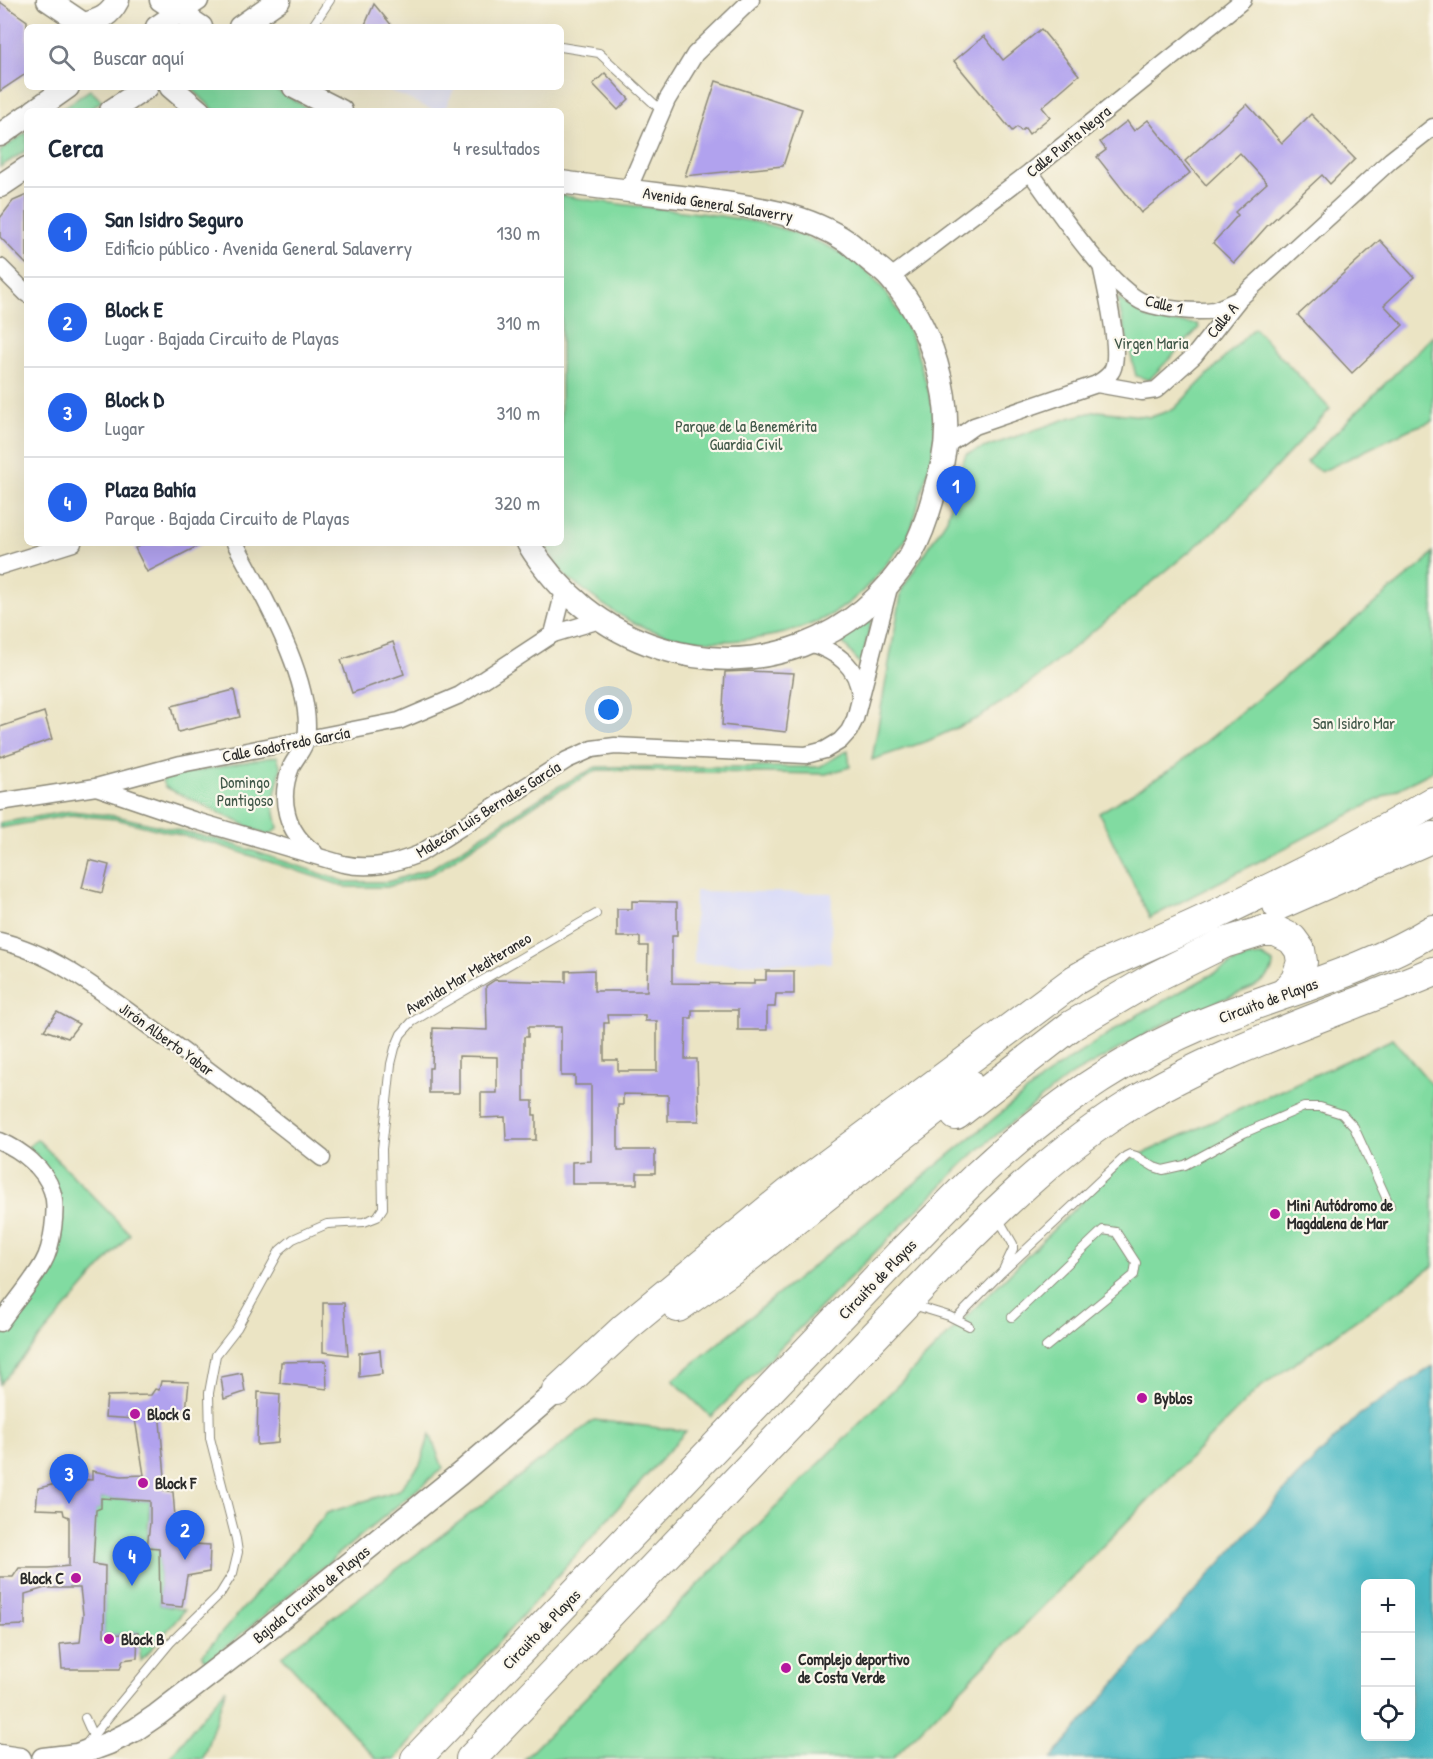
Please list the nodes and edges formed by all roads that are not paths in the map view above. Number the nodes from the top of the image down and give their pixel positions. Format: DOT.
graph roads {
  1 [pos="48,0"];
  2 [pos="118,0"];
  3 [pos="279,0"];
  4 [pos="330,0"];
  5 [pos="751,0"];
  6 [pos="1243,0"];
  7 [pos="179,4"];
  8 [pos="83,24"];
  9 [pos="92,24"];
  10 [pos="160,24"];
  11 [pos="198,24"];
  12 [pos="253,24"];
  13 [pos="314,24"];
  14 [pos="564,47"];
  15 [pos="64,90"];
  16 [pos="142,90"];
  17 [pos="174,90"];
  18 [pos="302,90"];
  19 [pos="38,108"];
  20 [pos="116,108"];
  21 [pos="196,108"];
  22 [pos="335,108"];
  23 [pos="662,111"];
  24 [pos="24,118"];
  25 [pos="1433,127"];
  26 [pos="0,135"];
  27 [pos="24,170"];
  28 [pos="1030,172"];
  29 [pos="564,182"];
  30 [pos="0,186"];
  31 [pos="628,190"];
  32 [pos="1100,264"];
  33 [pos="0,267"];
  34 [pos="890,278"];
  35 [pos="24,291"];
  36 [pos="1239,299"];
  37 [pos="1097,384"];
  38 [pos="945,436"];
  39 [pos="63,546"];
  40 [pos="237,546"];
  41 [pos="530,546"];
  42 [pos="0,566"];
  43 [pos="890,584"];
  44 [pos="564,591"];
  45 [pos="600,620"];
  46 [pos="553,634"];
  47 [pos="810,642"];
  48 [pos="860,700"];
  49 [pos="306,741"];
  50 [pos="96,787"];
  51 [pos="0,801"];
  52 [pos="1433,802"];
  53 [pos="1433,837"];
  54 [pos="323,857"];
  55 [pos="596,915"];
  56 [pos="1433,930"];
  57 [pos="0,941"];
  58 [pos="1433,972"];
  59 [pos="1285,993"];
  60 [pos="0,1141"];
  61 [pos="322,1158"];
  62 [pos="1390,1206"];
  63 [pos="995,1212"];
  64 [pos="739,1264"];
  65 [pos="1001,1273"];
  66 [pos="907,1304"];
  67 [pos="1012,1317"];
  68 [pos="956,1319"];
  69 [pos="0,1323"];
  70 [pos="969,1326"];
  71 [pos="1046,1347"];
  72 [pos="557,1391"];
  73 [pos="85,1718"];
  74 [pos="93,1736"];
  75 [pos="77,1755"];
  76 [pos="0,1756"];
  77 [pos="20,1759"];
  78 [pos="43,1759"];
  79 [pos="416,1759"];
  80 [pos="471,1759"];
  1 -- 8 [label="street"];
  2 -- 9 [label="street"];
  3 -- 12 [label="street"];
  4 -- 13 [label="lane"];
  5 -- 23 [label="street"];
  6 -- 28 [label="street, Calle Punta Negra"];
  7 -- 10 [label="street"];
  7 -- 11 [label="street"];
  14 -- 23 [label="lane"];
  15 -- 19 [label="street"];
  16 -- 20 [label="street"];
  17 -- 21 [label="street"];
  18 -- 22 [label="street"];
  23 -- 31 [label="street"];
  24 -- 26 [label="street"];
  25 -- 36 [label="street, Calle A"];
  27 -- 30 [label="street"];
  28 -- 32 [label="street, Calle 1"];
  28 -- 34 [label="street, Calle Punta Negra"];
  29 -- 31 [label="street, Avenida General Salaverry"];
  31 -- 34 [label="street, Avenida General Salaverry"];
  32 -- 36 [label="street, Calle 1"];
  32 -- 37 [label="street, Calle 1"];
  33 -- 35 [label="street"];
  34 -- 38 [label="street, Avenida General Salaverry"];
  36 -- 37 [label="street, Calle A"];
  37 -- 38 [label="street, Calle A"];
  38 -- 43 [label="street, Avenida General Salaverry"];
  39 -- 42 [label="street"];
  40 -- 49 [label="street"];
  41 -- 44 [label="street, Avenida General Salaverry"];
  43 -- 47 [label="street, Avenida General Salaverry"];
  43 -- 48 [label="street, Malecón Luis Bernales García"];
  44 -- 45 [label="street, Avenida General Salaverry"];
  44 -- 46 [label="street"];
  45 -- 46 [label="street, Calle Godofredo García"];
  45 -- 47 [label="street, Avenida General Salaverry"];
  46 -- 49 [label="street, Calle Godofredo García"];
  47 -- 48 [label="street"];
  48 -- 54 [label="street, Malecón Luis Bernales García"];
  49 -- 50 [label="street, Calle Godofredo García"];
  49 -- 54 [label="street"];
  50 -- 51 [label="street, Calle Godofredo García"];
  50 -- 54 [label="street, Malecón Luis Bernales García"];
  52 -- 72 [label="highway"];
  53 -- 64 [label="highway"];
  55 -- 74 [label="lane, Avenida Mar Mediteraneo"];
  56 -- 59 [label="highway, Circuito de Playas"];
  57 -- 61 [label="street, Jirón Alberto Yabar"];
  58 -- 63 [label="highway"];
  59 -- 64 [label="highway"];
  59 -- 79 [label="highway, Circuito de Playas"];
  60 -- 69 [label="street"];
  62 -- 65 [label="lane"];
  63 -- 65 [label="lane"];
  63 -- 66 [label="highway"];
  64 -- 72 [label="highway"];
  65 -- 68 [label="lane"];
  66 -- 68 [label="lane"];
  66 -- 80 [label="highway"];
  67 -- 71 [label="lane"];
  68 -- 70 [label="lane"];
  72 -- 75 [label="street, Bajada Circuito de Playas"];
  73 -- 74 [label="lane"];
  74 -- 75 [label="lane, Avenida Mar Mediteraneo"];
  75 -- 78 [label="street, Bajada Circuito de Playas"];
  76 -- 77 [label="street"];
}
